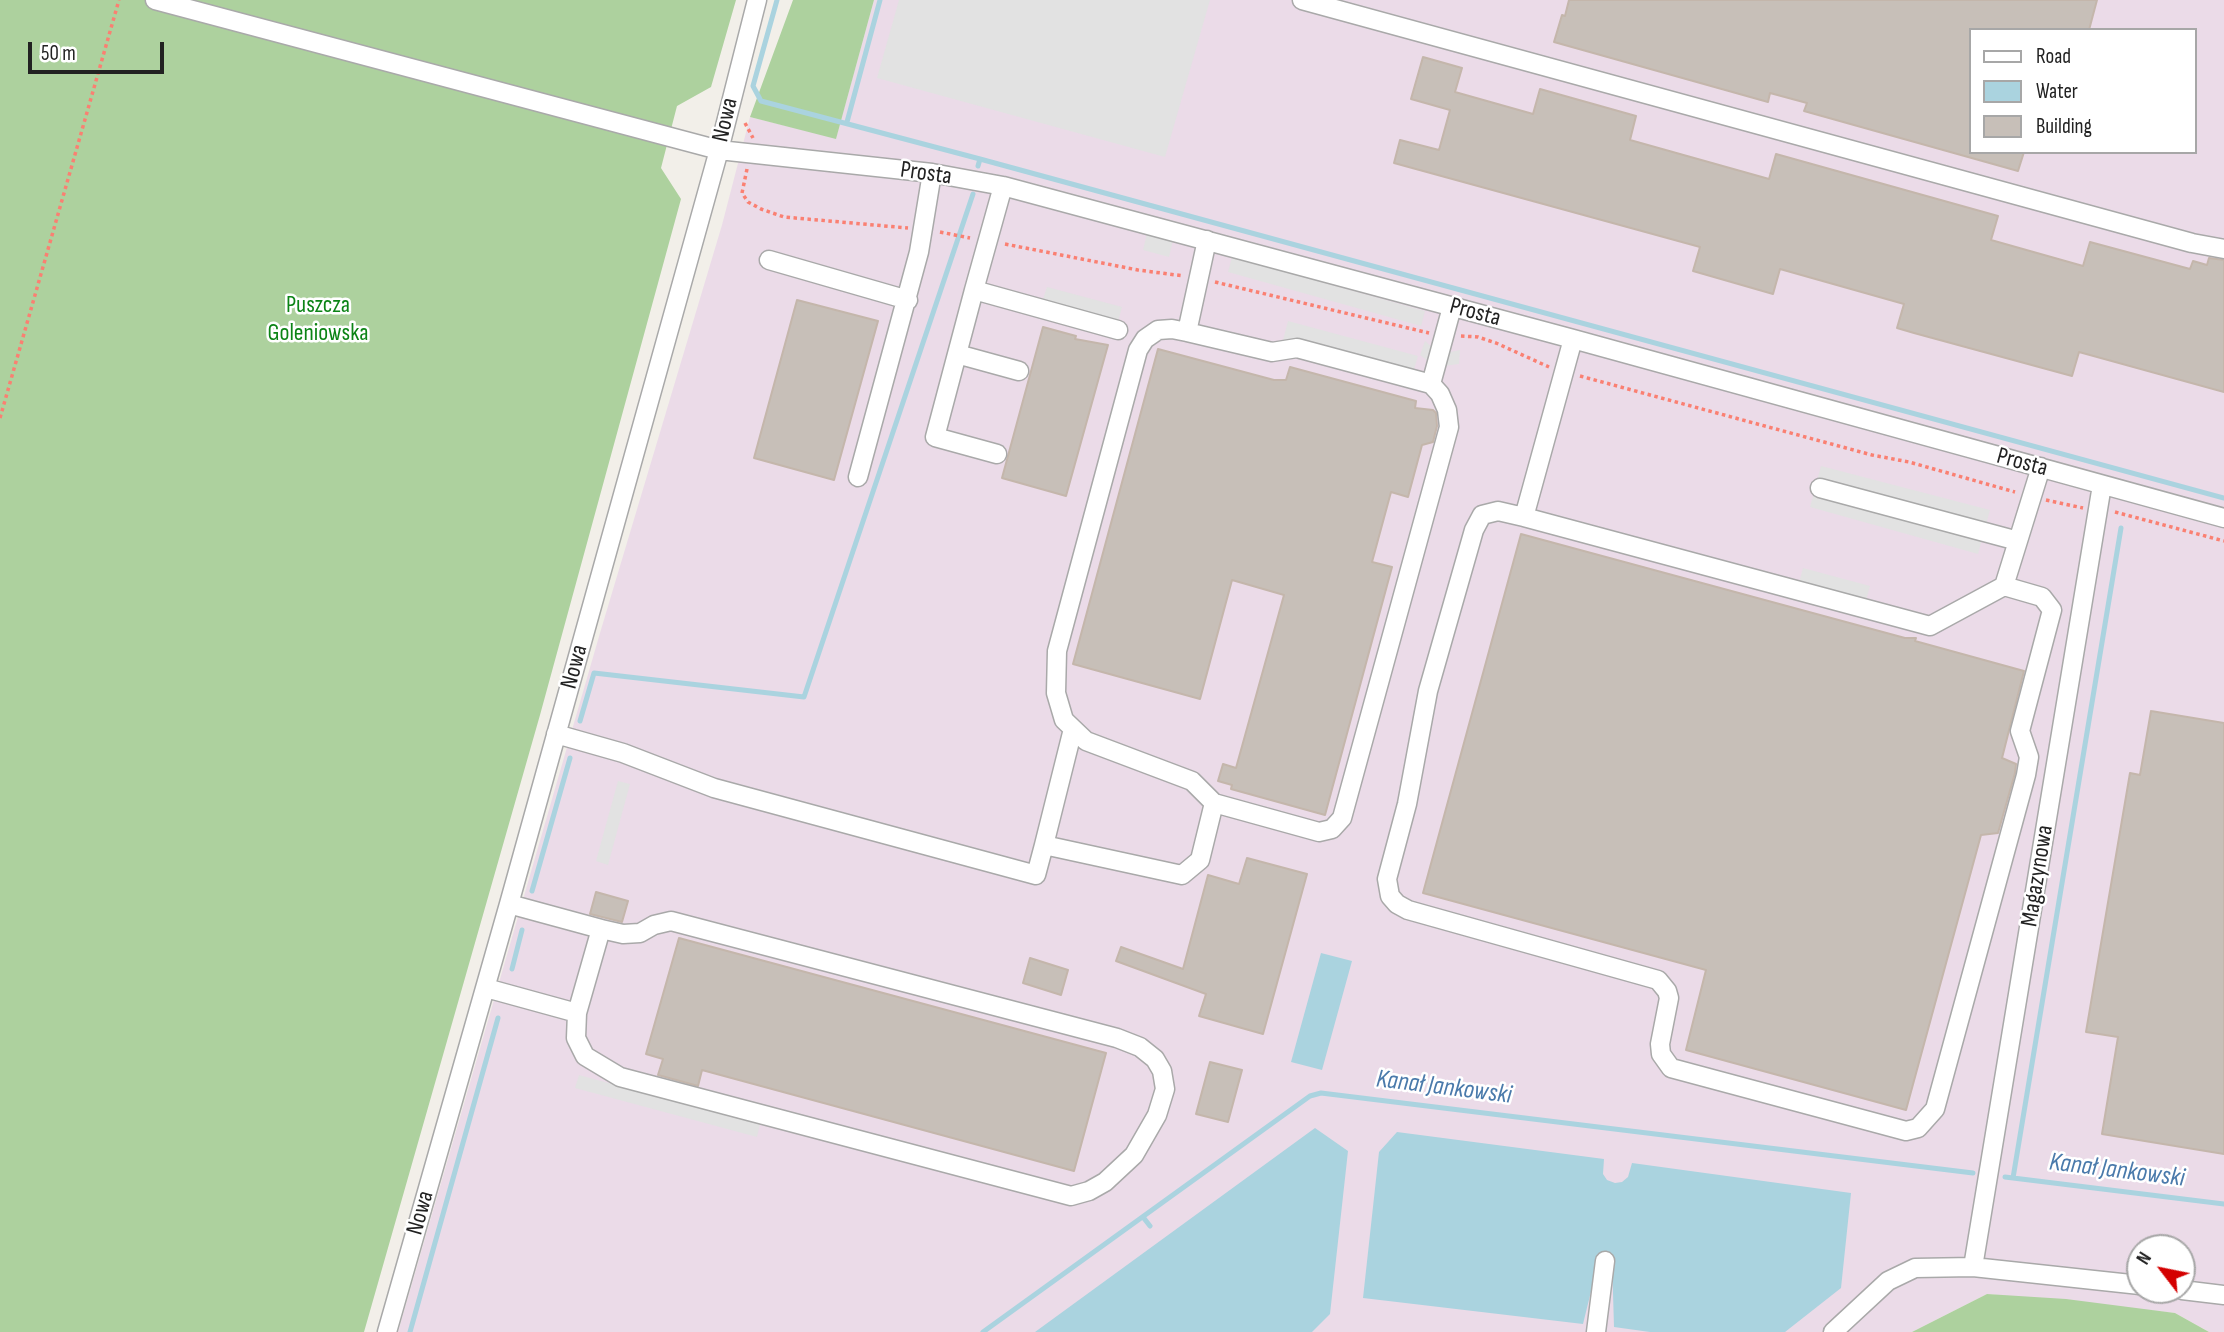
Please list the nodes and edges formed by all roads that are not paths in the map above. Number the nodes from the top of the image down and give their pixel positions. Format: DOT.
graph roads {
  1 [pos="155,0"];
  2 [pos="757,0"];
  3 [pos="1302,0"];
  4 [pos="719,150"];
  5 [pos="932,173"];
  6 [pos="1003,186"];
  7 [pos="1207,240"];
  8 [pos="2224,248"];
  9 [pos="769,260"];
  10 [pos="974,290"];
  11 [pos="908,300"];
  12 [pos="1452,307"];
  13 [pos="1118,330"];
  14 [pos="1187,332"];
  15 [pos="1573,339"];
  16 [pos="957,354"];
  17 [pos="1019,371"];
  18 [pos="1432,384"];
  19 [pos="997,454"];
  20 [pos="2041,467"];
  21 [pos="858,477"];
  22 [pos="2102,485"];
  23 [pos="1820,488"];
  24 [pos="1524,517"];
  25 [pos="2224,518"];
  26 [pos="2018,541"];
  27 [pos="2004,586"];
  28 [pos="1073,729"];
  29 [pos="556,734"];
  30 [pos="1214,803"];
  31 [pos="1044,845"];
  32 [pos="509,904"];
  33 [pos="601,929"];
  34 [pos="486,988"];
  35 [pos="577,1013"];
  36 [pos="1605,1261"];
  37 [pos="1973,1267"];
  38 [pos="2126,1283"];
  39 [pos="2196,1292"];
  40 [pos="2224,1295"];
  41 [pos="387,1332"];
  42 [pos="1596,1332"];
  43 [pos="1833,1332"];
  1 -- 4 [label="street, Prosta"];
  2 -- 4 [label="street, Nowa"];
  3 -- 8 [label="street"];
  4 -- 5 [label="street, Prosta"];
  4 -- 29 [label="street, Nowa"];
  5 -- 6 [label="street, Prosta"];
  5 -- 11 [label="street"];
  6 -- 7 [label="street, Prosta"];
  6 -- 10 [label="street"];
  7 -- 12 [label="street, Prosta"];
  7 -- 14 [label="street"];
  9 -- 11 [label="street"];
  10 -- 13 [label="street"];
  10 -- 16 [label="street"];
  11 -- 21 [label="street"];
  12 -- 15 [label="street, Prosta"];
  12 -- 18 [label="street"];
  14 -- 18 [label="street"];
  14 -- 28 [label="street"];
  15 -- 20 [label="street, Prosta"];
  15 -- 24 [label="street"];
  16 -- 17 [label="street"];
  16 -- 19 [label="street"];
  18 -- 30 [label="street"];
  20 -- 22 [label="street, Prosta"];
  20 -- 26 [label="street"];
  22 -- 25 [label="street, Prosta"];
  22 -- 37 [label="street, Magazynowa"];
  23 -- 26 [label="street"];
  24 -- 27 [label="street"];
  24 -- 27 [label="street"];
  26 -- 27 [label="street"];
  28 -- 30 [label="street"];
  28 -- 31 [label="street"];
  29 -- 31 [label="street"];
  29 -- 32 [label="street, Nowa"];
  30 -- 31 [label="street"];
  32 -- 33 [label="street"];
  32 -- 34 [label="street, Nowa"];
  33 -- 35 [label="street"];
  33 -- 35 [label="street"];
  34 -- 35 [label="street"];
  34 -- 41 [label="street, Nowa"];
  36 -- 42 [label="street"];
  37 -- 38 [label="street"];
  37 -- 43 [label="street"];
  39 -- 40 [label="street"];
}
